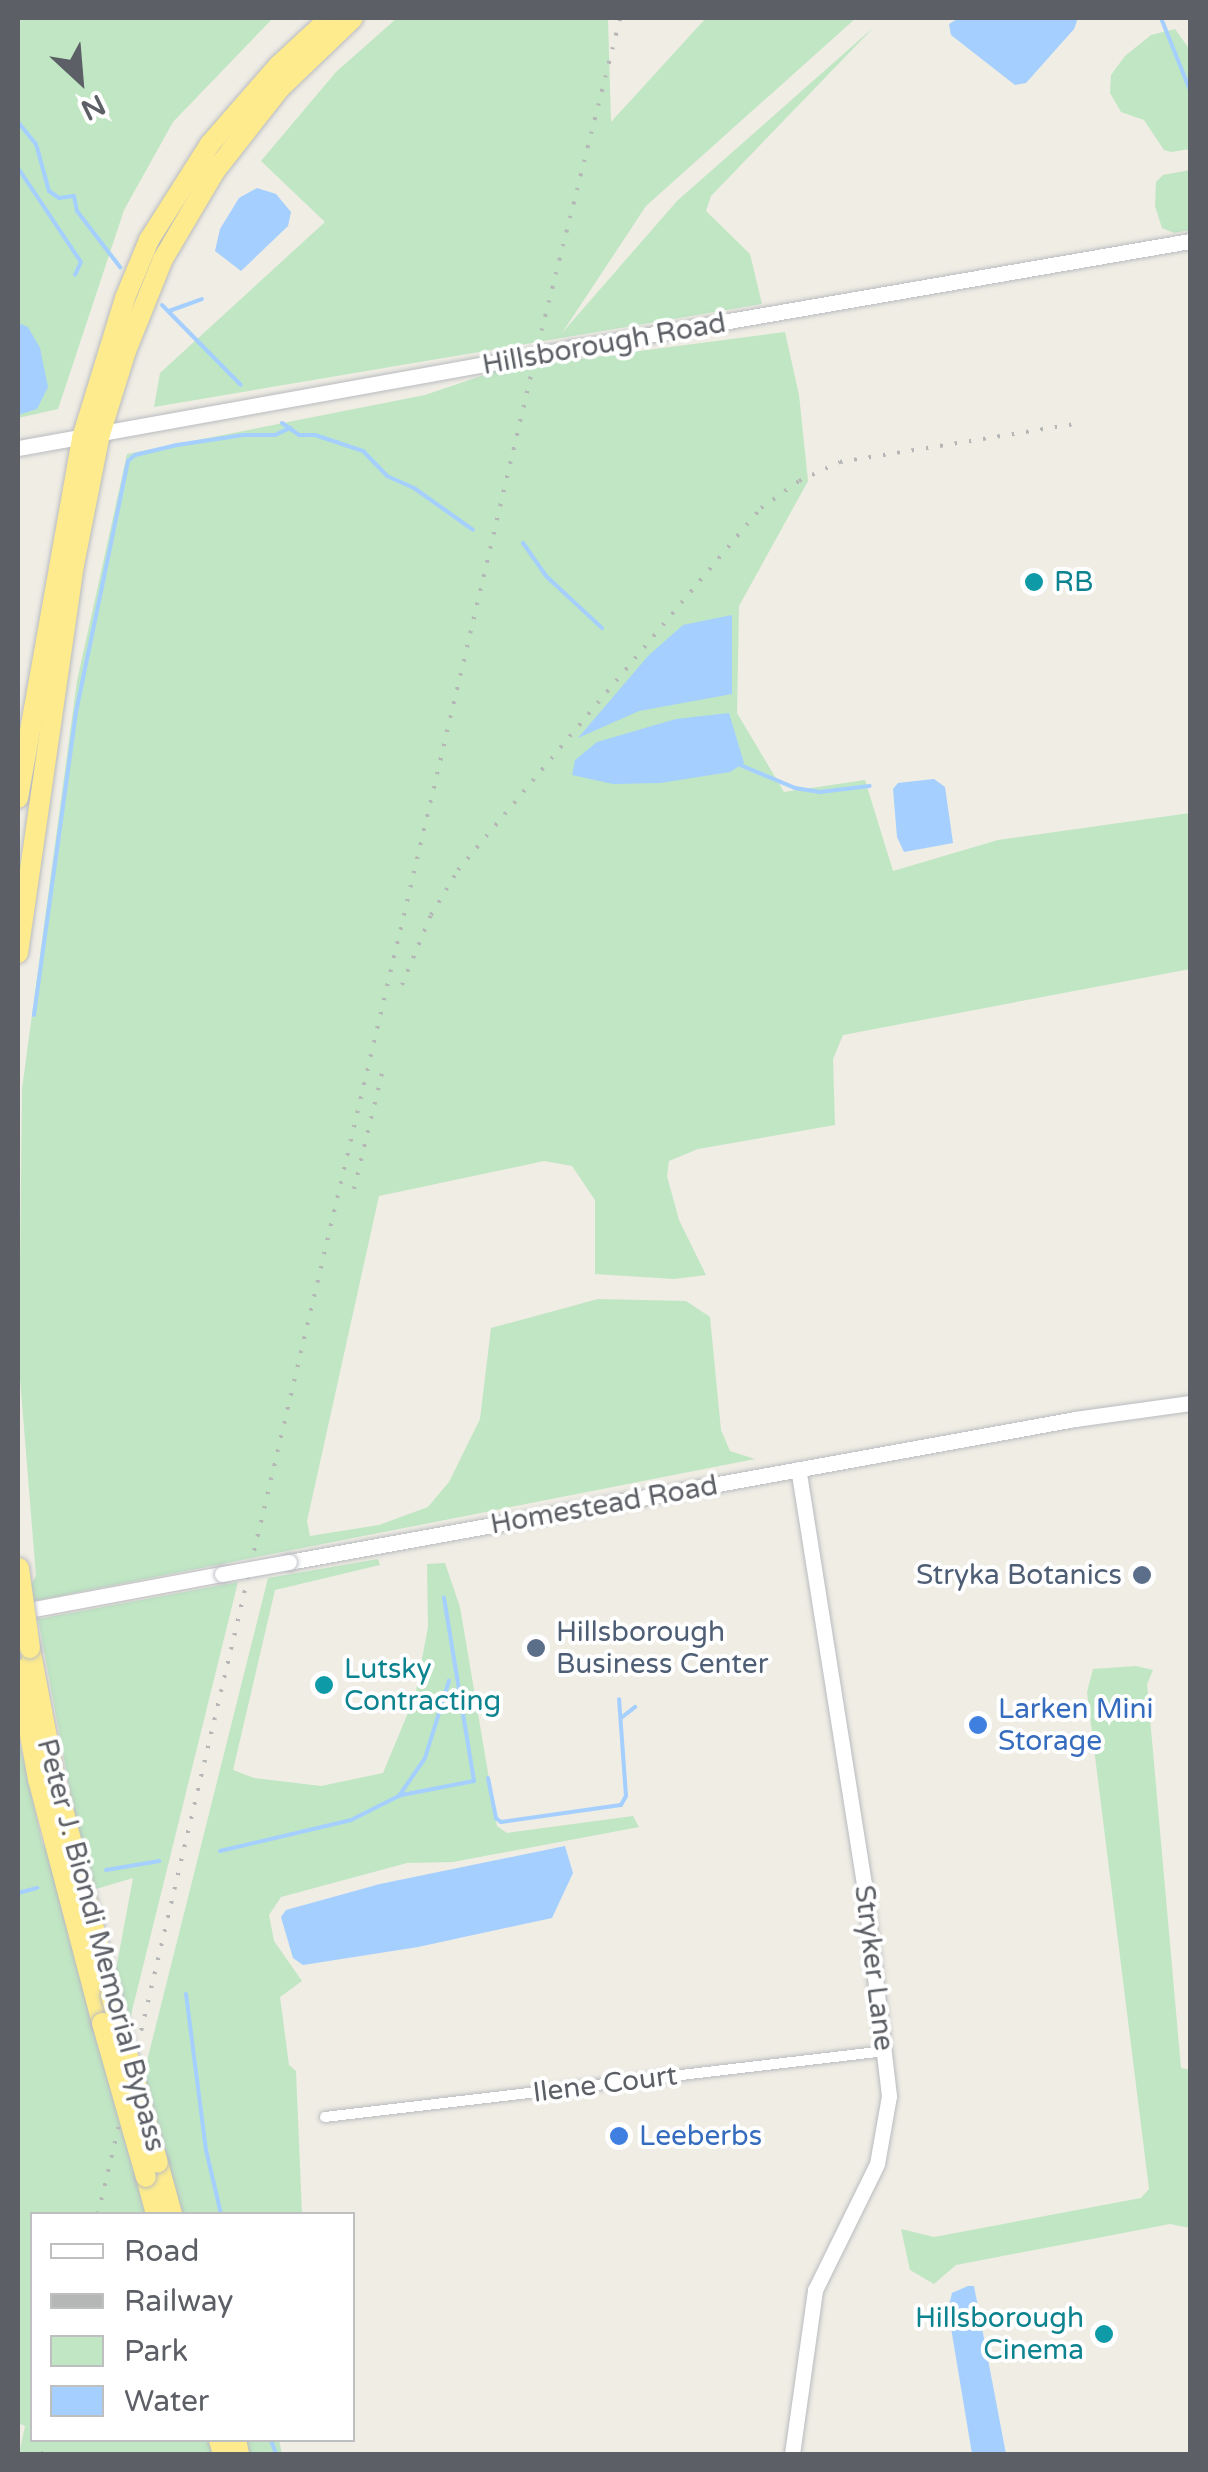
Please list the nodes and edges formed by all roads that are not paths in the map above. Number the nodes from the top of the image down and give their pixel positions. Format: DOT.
graph roads {
  1 [pos="330,18"];
  2 [pos="352,18"];
  3 [pos="1190,242"];
  4 [pos="91,436"];
  5 [pos="18,448"];
  6 [pos="18,798"];
  7 [pos="18,953"];
  8 [pos="1190,1403"];
  9 [pos="798,1470"];
  10 [pos="18,1562"];
  11 [pos="18,1612"];
  12 [pos="18,1670"];
  13 [pos="885,2051"];
  14 [pos="324,2117"];
  15 [pos="152,2170"];
  16 [pos="156,2212"];
  17 [pos="171,2212"];
  18 [pos="792,2454"];
  1 -- 4 [label="highway"];
  2 -- 4 [label="highway"];
  3 -- 4 [label="street, Hillsborough Road, bridge"];
  4 -- 5 [label="street, Hillsborough Road"];
  4 -- 6 [label="highway"];
  4 -- 7 [label="highway"];
  8 -- 9 [label="street, Homestead Road"];
  9 -- 11 [label="street, Homestead Road, bridge"];
  9 -- 13 [label="street, Stryker Lane"];
  10 -- 15 [label="highway, Peter J. Biondi Memorial Bypass, bridge"];
  12 -- 15 [label="highway, Peter J. Biondi Memorial Bypass, bridge"];
  13 -- 14 [label="street, Ilene Court"];
  13 -- 18 [label="street, Stryker Lane"];
  15 -- 16 [label="highway, Peter J. Biondi Memorial Bypass"];
  15 -- 17 [label="highway, Peter J. Biondi Memorial Bypass"];
}
